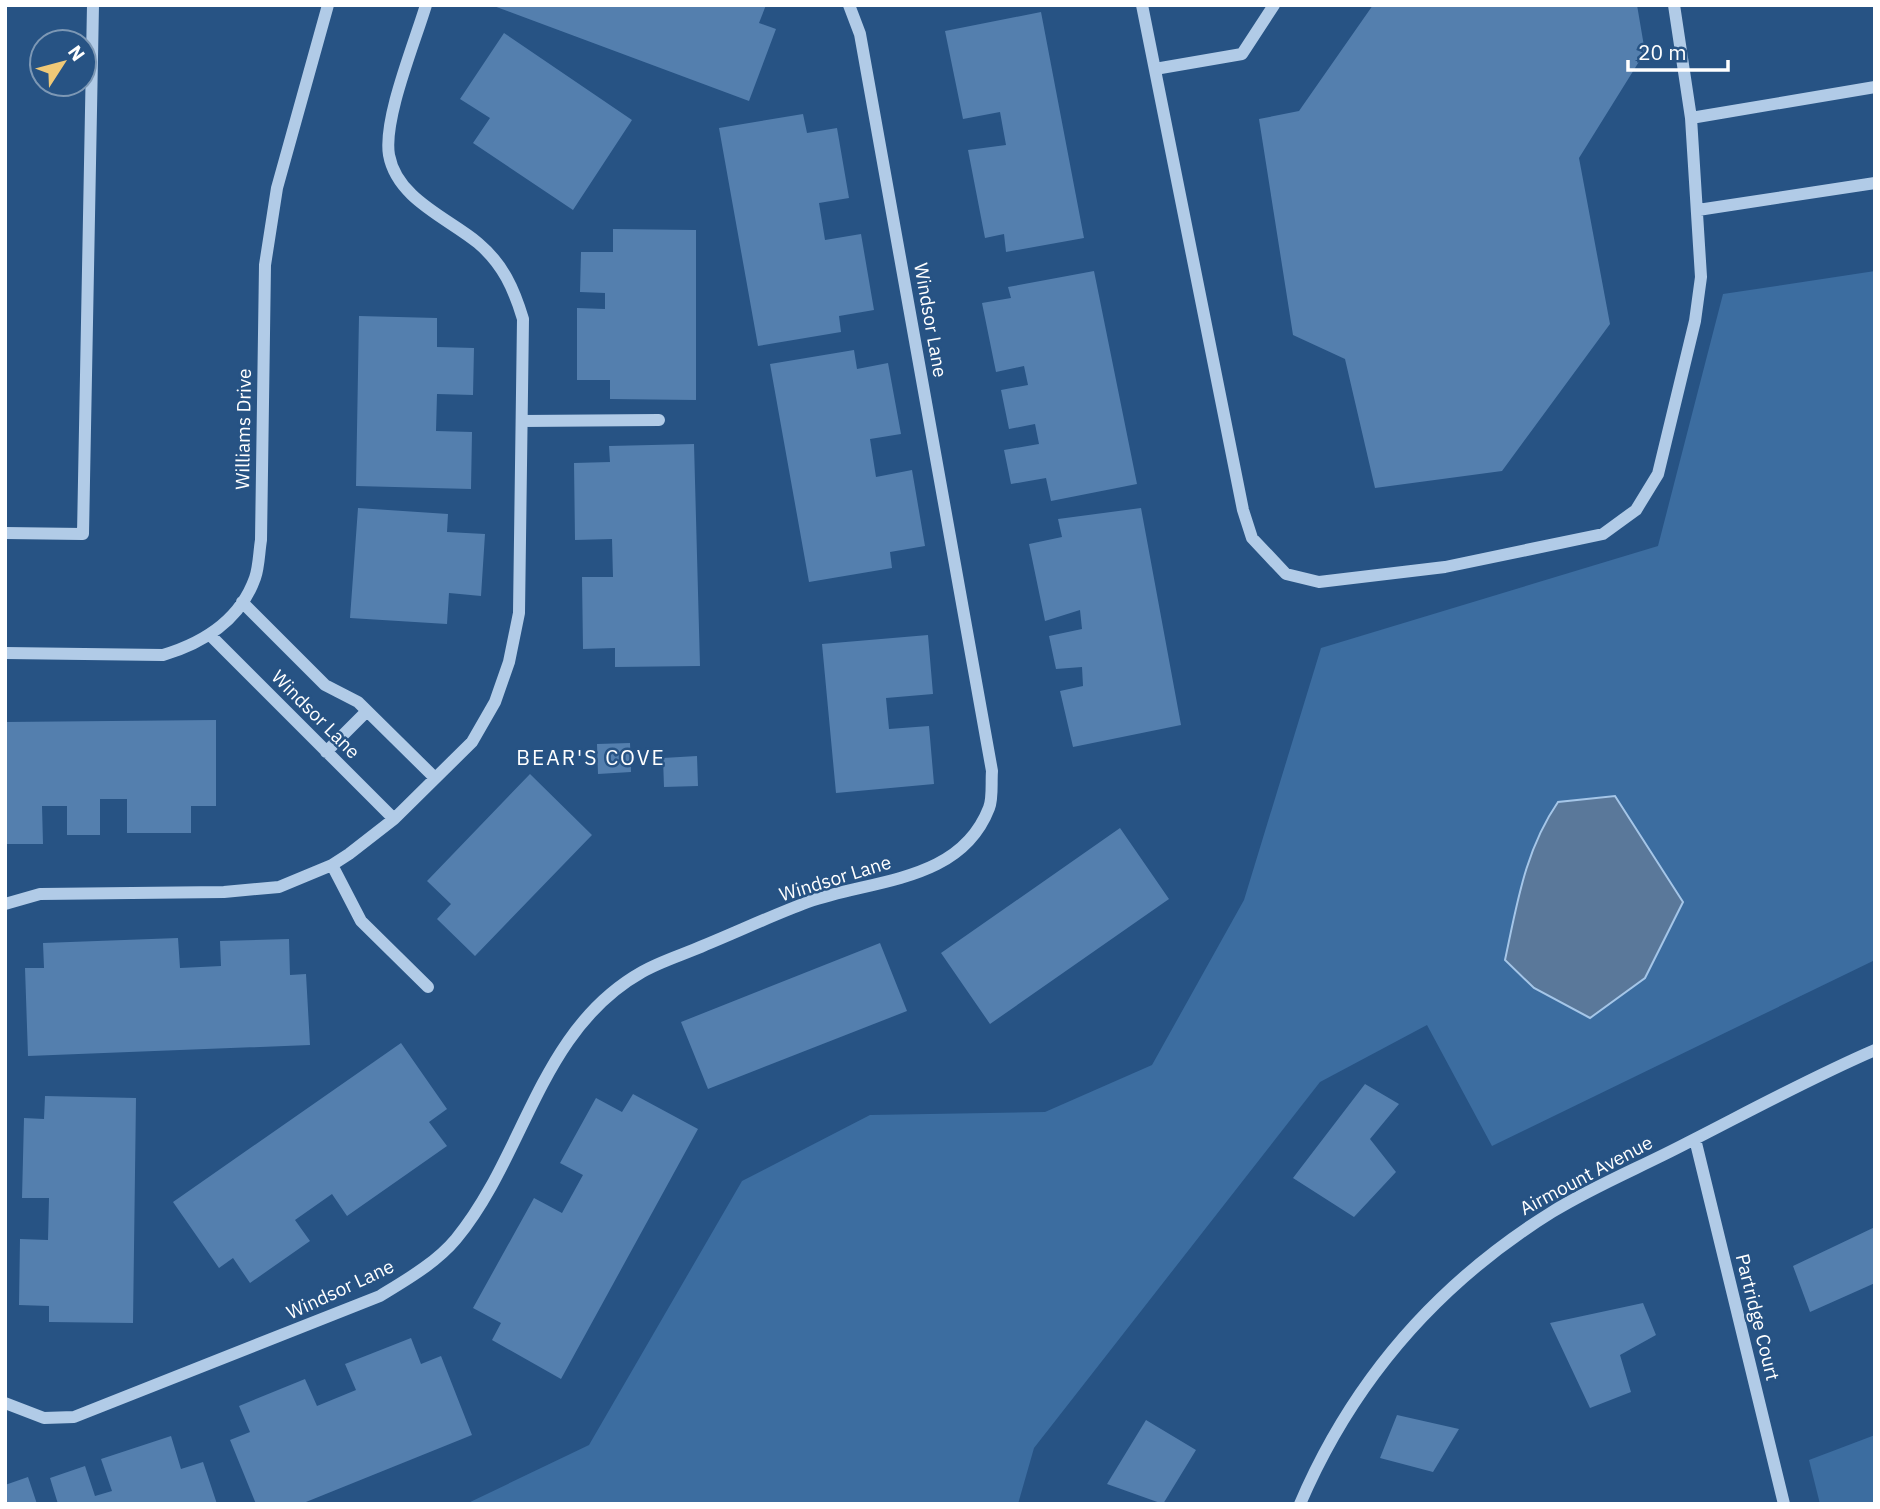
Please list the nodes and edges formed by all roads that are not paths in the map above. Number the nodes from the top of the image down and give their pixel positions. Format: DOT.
graph roads {
  1 [pos="93,5"];
  2 [pos="328,5"];
  3 [pos="426,5"];
  4 [pos="849,5"];
  5 [pos="1143,5"];
  6 [pos="1274,5"];
  7 [pos="1674,5"];
  8 [pos="1155,69"];
  9 [pos="1875,87"];
  10 [pos="1691,118"];
  11 [pos="1875,183"];
  12 [pos="1698,210"];
  13 [pos="659,420"];
  14 [pos="522,421"];
  15 [pos="5,533"];
  16 [pos="242,602"];
  17 [pos="210,635"];
  18 [pos="5,653"];
  19 [pos="367,711"];
  20 [pos="326,752"];
  21 [pos="435,778"];
  22 [pos="394,819"];
  23 [pos="332,865"];
  24 [pos="5,904"];
  25 [pos="429,987"];
  26 [pos="1875,1049"];
  27 [pos="1695,1139"];
  28 [pos="5,1403"];
  29 [pos="1300,1504"];
  30 [pos="1784,1504"];
  1 -- 15 [label="street"];
  2 -- 16 [label="street, Williams Drive"];
  3 -- 14 [label="street"];
  4 -- 28 [label="street, Windsor Lane"];
  5 -- 8 [label="street"];
  6 -- 8 [label="street"];
  7 -- 10 [label="street"];
  8 -- 12 [label="street"];
  9 -- 10 [label="street"];
  10 -- 12 [label="street"];
  11 -- 12 [label="street"];
  13 -- 14 [label="street"];
  14 -- 21 [label="street"];
  16 -- 17 [label="street, Williams Drive"];
  16 -- 19 [label="street, Windsor Lane"];
  17 -- 18 [label="street, Williams Drive"];
  17 -- 20 [label="street, Windsor Lane"];
  19 -- 20 [label="street"];
  19 -- 21 [label="street, Windsor Lane"];
  20 -- 22 [label="street, Windsor Lane"];
  21 -- 22 [label="street"];
  22 -- 23 [label="street"];
  23 -- 24 [label="street"];
  23 -- 25 [label="street"];
  26 -- 27 [label="street, Airmount Avenue"];
  27 -- 29 [label="street, Airmount Avenue"];
  27 -- 30 [label="street, Partridge Court"];
}
